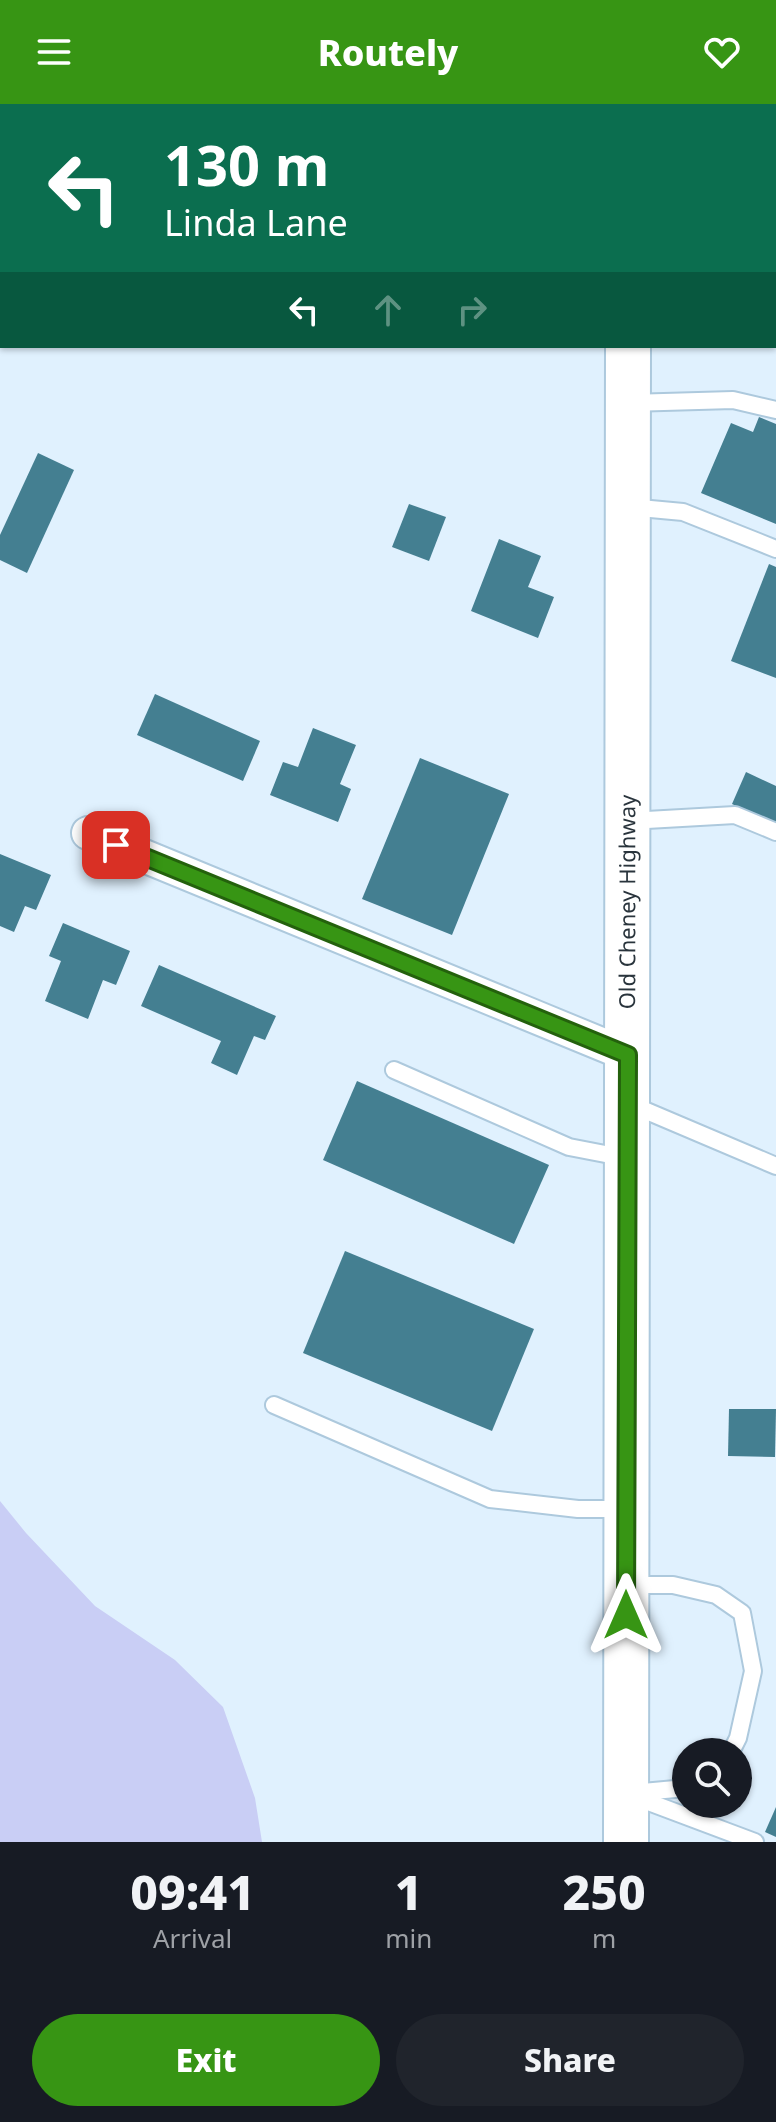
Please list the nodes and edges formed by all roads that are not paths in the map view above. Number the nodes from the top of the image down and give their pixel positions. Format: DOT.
graph roads {
  1 [pos="628,348"];
  2 [pos="628,403"];
  3 [pos="776,410"];
  4 [pos="628,507"];
  5 [pos="776,549"];
  6 [pos="627,821"];
  7 [pos="776,832"];
  8 [pos="88,833"];
  9 [pos="628,1055"];
  10 [pos="394,1070"];
  11 [pos="628,1103"];
  12 [pos="627,1158"];
  13 [pos="776,1166"];
  14 [pos="274,1405"];
  15 [pos="627,1509"];
  16 [pos="626,1585"];
  17 [pos="738,1738"];
  18 [pos="672,1789"];
  19 [pos="626,1794"];
  20 [pos="626,1842"];
  21 [pos="755,1842"];
  1 -- 2 [label="street, Old Cheney Highway"];
  2 -- 3 [label="lane"];
  2 -- 4 [label="street, Old Cheney Highway"];
  4 -- 5 [label="lane"];
  4 -- 6 [label="street, Old Cheney Highway"];
  6 -- 7 [label="lane"];
  6 -- 9 [label="street, Old Cheney Highway"];
  8 -- 9 [label="street"];
  9 -- 11 [label="street, Old Cheney Highway"];
  10 -- 12 [label="lane"];
  11 -- 12 [label="street, Old Cheney Highway"];
  11 -- 13 [label="lane"];
  12 -- 15 [label="street, Old Cheney Highway"];
  14 -- 15 [label="lane"];
  15 -- 16 [label="street, Old Cheney Highway"];
  16 -- 17 [label="lane"];
  16 -- 19 [label="street, Old Cheney Highway"];
  18 -- 19 [label="lane"];
  19 -- 20 [label="street, Old Cheney Highway"];
  19 -- 21 [label="lane"];
}
